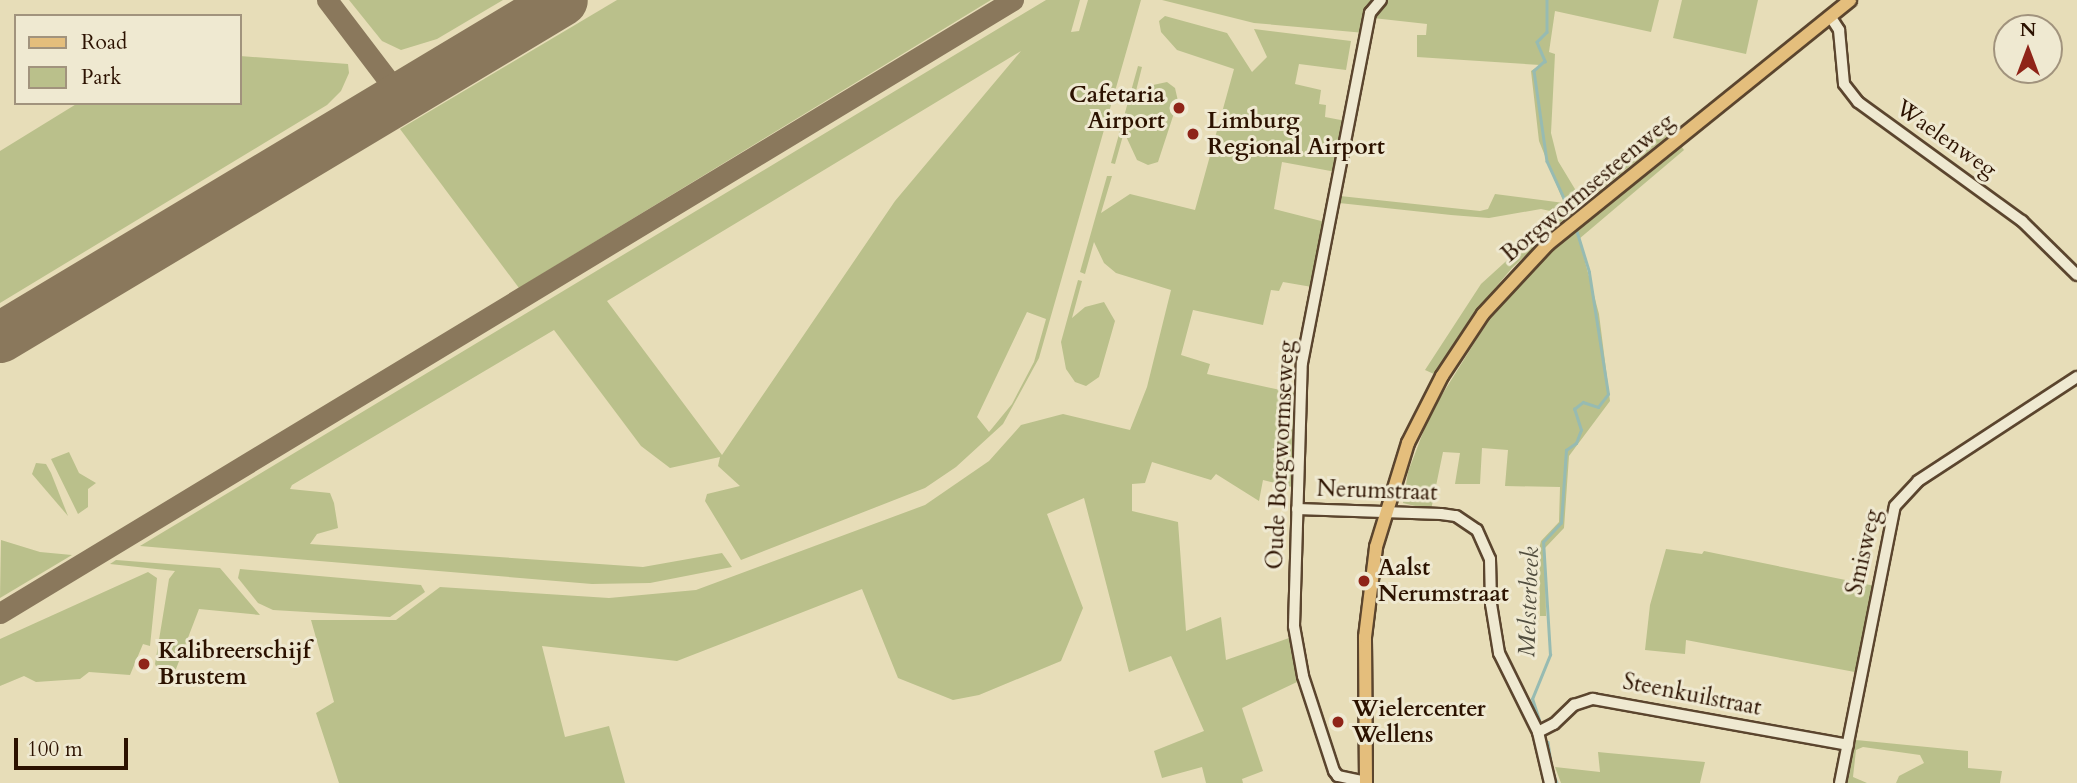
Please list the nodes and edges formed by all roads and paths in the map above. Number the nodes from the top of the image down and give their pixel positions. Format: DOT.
graph roads {
  1 [pos="1381,0"];
  2 [pos="1850,0"];
  3 [pos="1830,16"];
  4 [pos="2077,275"];
  5 [pos="2077,377"];
  6 [pos="1297,509"];
  7 [pos="1384,513"];
  8 [pos="1538,732"];
  9 [pos="1848,745"];
  10 [pos="1366,783"];
  11 [pos="1550,783"];
  12 [pos="1840,783"];
  1 -- 6 [label="street, Oude Borgwormseweg"];
  2 -- 3 [label="main road, Borgwormsesteenweg"];
  3 -- 4 [label="street, Waelenweg"];
  3 -- 7 [label="main road, Borgwormsesteenweg"];
  5 -- 9 [label="street, Smisweg"];
  6 -- 7 [label="street, Nerumstraat"];
  6 -- 10 [label="street, Oude Borgwormseweg"];
  7 -- 8 [label="street, Nerumstraat"];
  7 -- 10 [label="main road, Borgwormsesteenweg"];
  8 -- 9 [label="street, Steenkuilstraat"];
  8 -- 11 [label="street, Nerumstraat"];
  9 -- 12 [label="street, Smisweg"];
}
